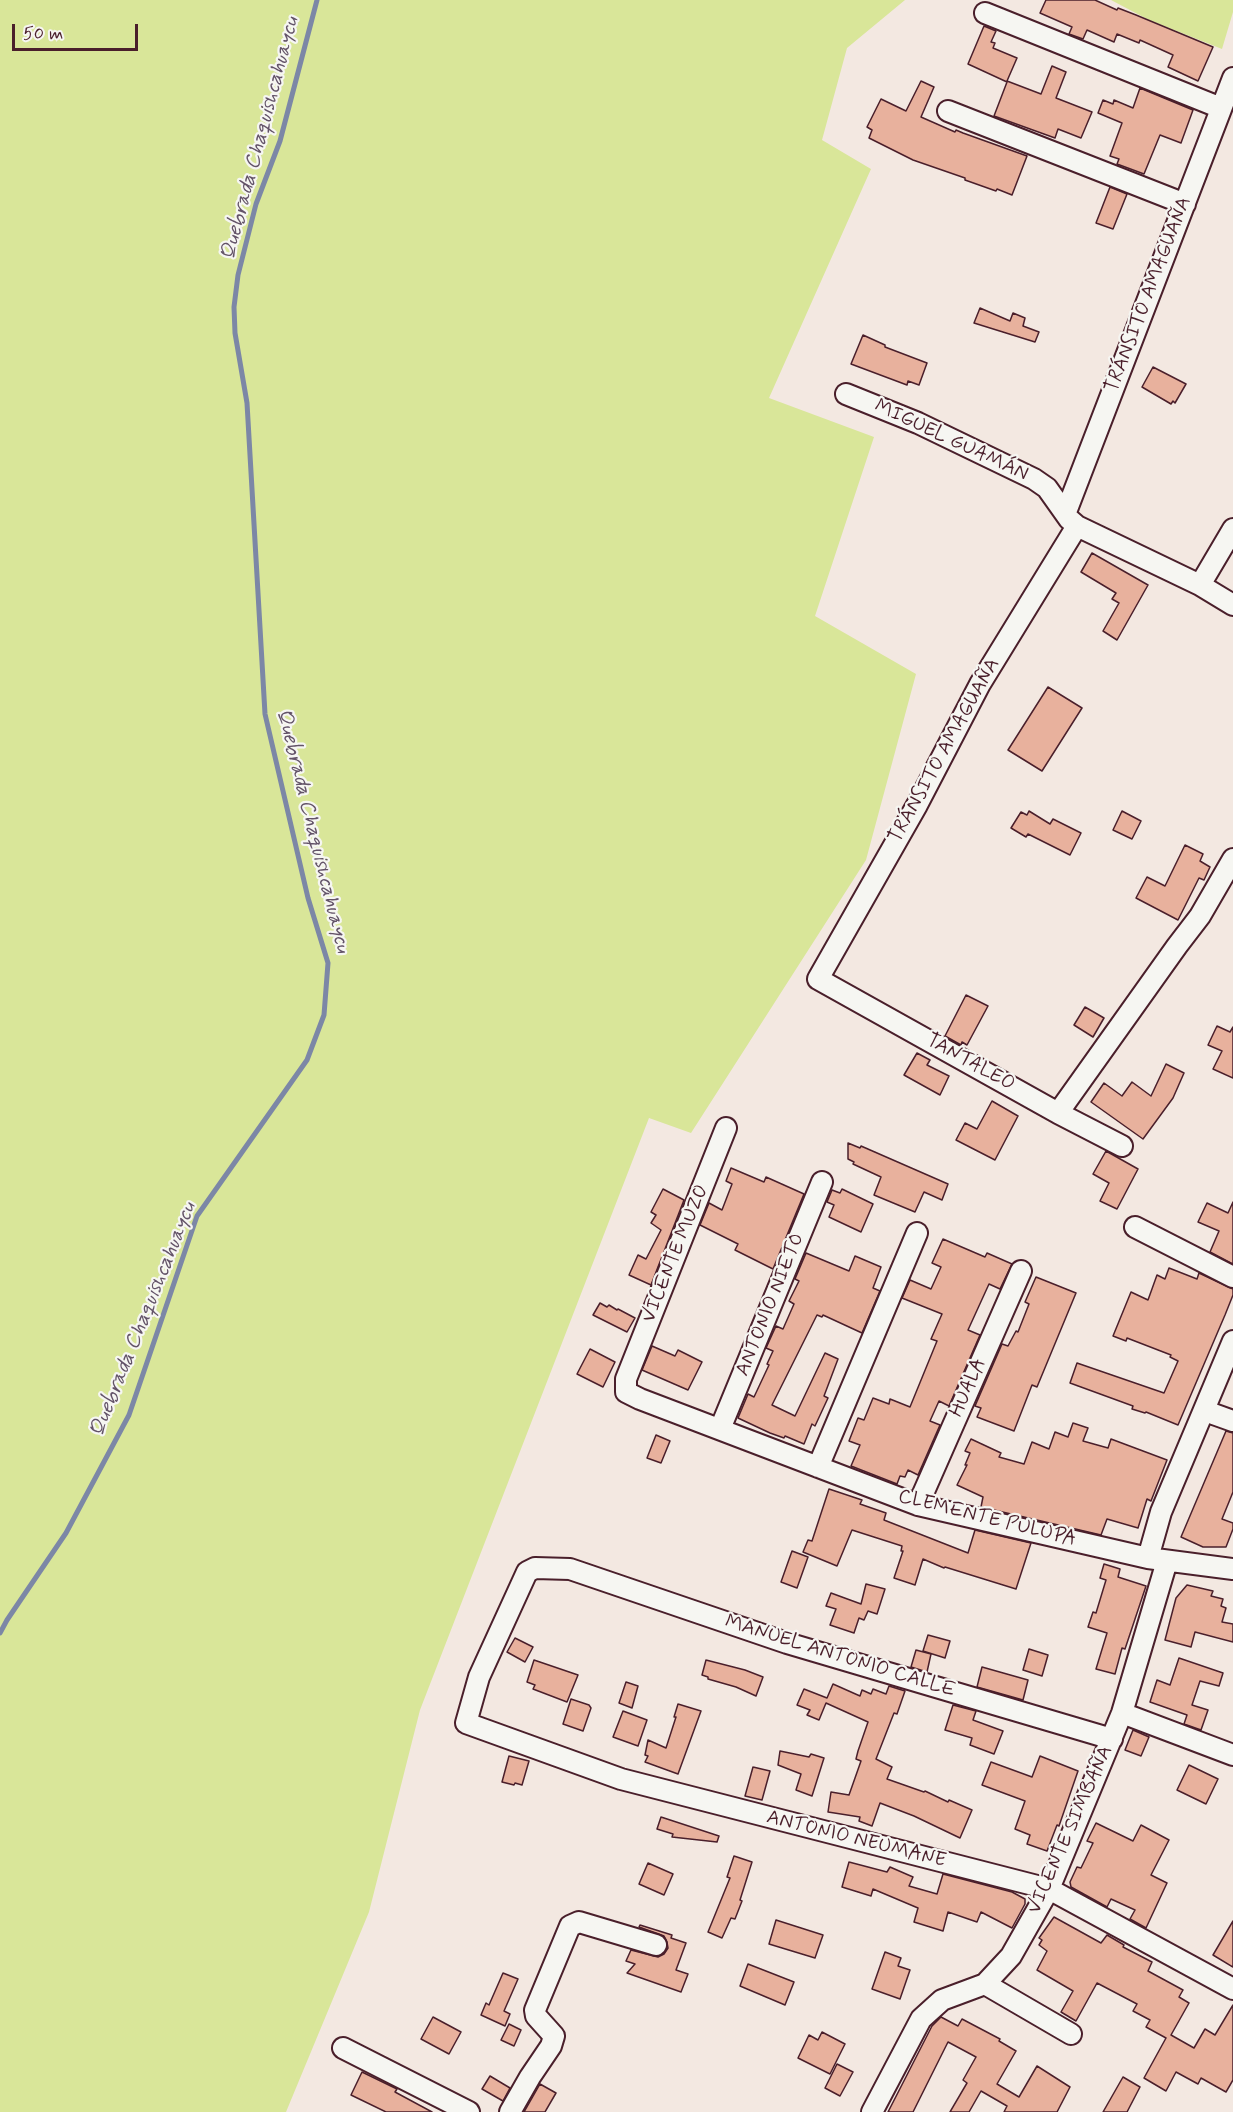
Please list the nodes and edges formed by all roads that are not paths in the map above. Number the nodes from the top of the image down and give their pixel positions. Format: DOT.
graph roads {
  1 [pos="985,13"];
  2 [pos="1233,78"];
  3 [pos="1221,108"];
  4 [pos="948,111"];
  5 [pos="1185,204"];
  6 [pos="846,394"];
  7 [pos="1071,519"];
  8 [pos="1233,529"];
  9 [pos="1200,585"];
  10 [pos="1233,605"];
  11 [pos="1233,860"];
  12 [pos="818,979"];
  13 [pos="1058,1113"];
  14 [pos="726,1128"];
  15 [pos="1122,1146"];
  16 [pos="822,1182"];
  17 [pos="1135,1227"];
  18 [pos="917,1233"];
  19 [pos="1021,1271"];
  20 [pos="1233,1277"];
  21 [pos="1233,1341"];
  22 [pos="626,1379"];
  23 [pos="1205,1411"];
  24 [pos="1233,1421"];
  25 [pos="720,1429"];
  26 [pos="818,1467"];
  27 [pos="918,1505"];
  28 [pos="1158,1560"];
  29 [pos="1233,1569"];
  30 [pos="1122,1713"];
  31 [pos="466,1723"];
  32 [pos="1112,1739"];
  33 [pos="1233,1755"];
  34 [pos="1049,1889"];
  35 [pos="656,1945"];
  36 [pos="986,1984"];
  37 [pos="1233,1989"];
  38 [pos="1071,2034"];
  39 [pos="343,2048"];
  40 [pos="469,2112"];
  41 [pos="510,2112"];
  42 [pos="872,2112"];
  1 -- 3 [label="street"];
  2 -- 3 [label="street, TRÁNSITO AMAGUAÑA"];
  3 -- 5 [label="street, TRÁNSITO AMAGUAÑA"];
  4 -- 5 [label="street"];
  5 -- 7 [label="street, TRÁNSITO AMAGUAÑA"];
  6 -- 7 [label="street, MIGUEL GUAMÁN"];
  7 -- 9 [label="street, MIGUEL GUAMÁN"];
  7 -- 12 [label="street, TRÁNSITO AMAGUAÑA"];
  8 -- 9 [label="street"];
  9 -- 10 [label="street, MIGUEL GUAMÁN"];
  11 -- 13 [label="street"];
  12 -- 13 [label="street, TANTALEO"];
  13 -- 15 [label="street, TANTALEO"];
  14 -- 22 [label="street, VICENTE MUZO"];
  16 -- 25 [label="street, ANTONIO NIETO"];
  17 -- 20 [label="street"];
  18 -- 26 [label="street"];
  19 -- 27 [label="street, HUALA"];
  21 -- 23 [label="street, VICENTE SIMBAÑA"];
  22 -- 25 [label="street, CLEMENTE PULUPA"];
  23 -- 24 [label="street"];
  23 -- 28 [label="street, VICENTE SIMBAÑA"];
  25 -- 26 [label="street, CLEMENTE PULUPA"];
  26 -- 27 [label="street, CLEMENTE PULUPA"];
  27 -- 28 [label="street, CLEMENTE PULUPA"];
  28 -- 29 [label="street, CLEMENTE PULUPA"];
  28 -- 30 [label="street, VICENTE SIMBAÑA"];
  30 -- 32 [label="street, VICENTE SIMBAÑA"];
  30 -- 33 [label="street"];
  31 -- 32 [label="street, MANUEL ANTONIO CALLE"];
  31 -- 34 [label="street, ANTONIO NEUMANE"];
  32 -- 34 [label="street, VICENTE SIMBAÑA"];
  34 -- 36 [label="street, VICENTE SIMBAÑA"];
  34 -- 37 [label="street, ANTONIO NEUMANE"];
  35 -- 41 [label="street"];
  36 -- 38 [label="street"];
  36 -- 42 [label="street, VICENTE SIMBAÑA"];
  39 -- 40 [label="street"];
}
